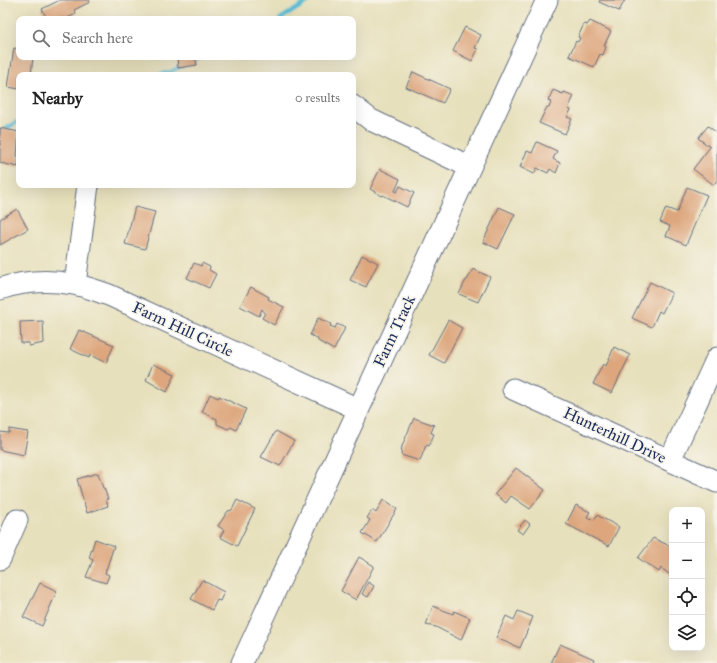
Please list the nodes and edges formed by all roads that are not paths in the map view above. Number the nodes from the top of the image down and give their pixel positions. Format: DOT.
graph roads {
  1 [pos="547,0"];
  2 [pos="356,108"];
  3 [pos="470,167"];
  4 [pos="88,188"];
  5 [pos="75,284"];
  6 [pos="0,289"];
  7 [pos="717,358"];
  8 [pos="513,389"];
  9 [pos="358,409"];
  10 [pos="670,460"];
  11 [pos="717,482"];
  12 [pos="17,520"];
  13 [pos="0,559"];
  14 [pos="242,663"];
  1 -- 3 [label="street, Farm Track"];
  2 -- 3 [label="street"];
  3 -- 9 [label="street, Farm Track"];
  4 -- 5 [label="street"];
  5 -- 6 [label="street, Farm Hill Circle"];
  5 -- 9 [label="street, Farm Hill Circle"];
  7 -- 10 [label="street"];
  8 -- 10 [label="street, Hunterhill Drive"];
  9 -- 14 [label="street, Farm Track"];
  10 -- 11 [label="street, Hunterhill Drive"];
  12 -- 13 [label="street"];
}
